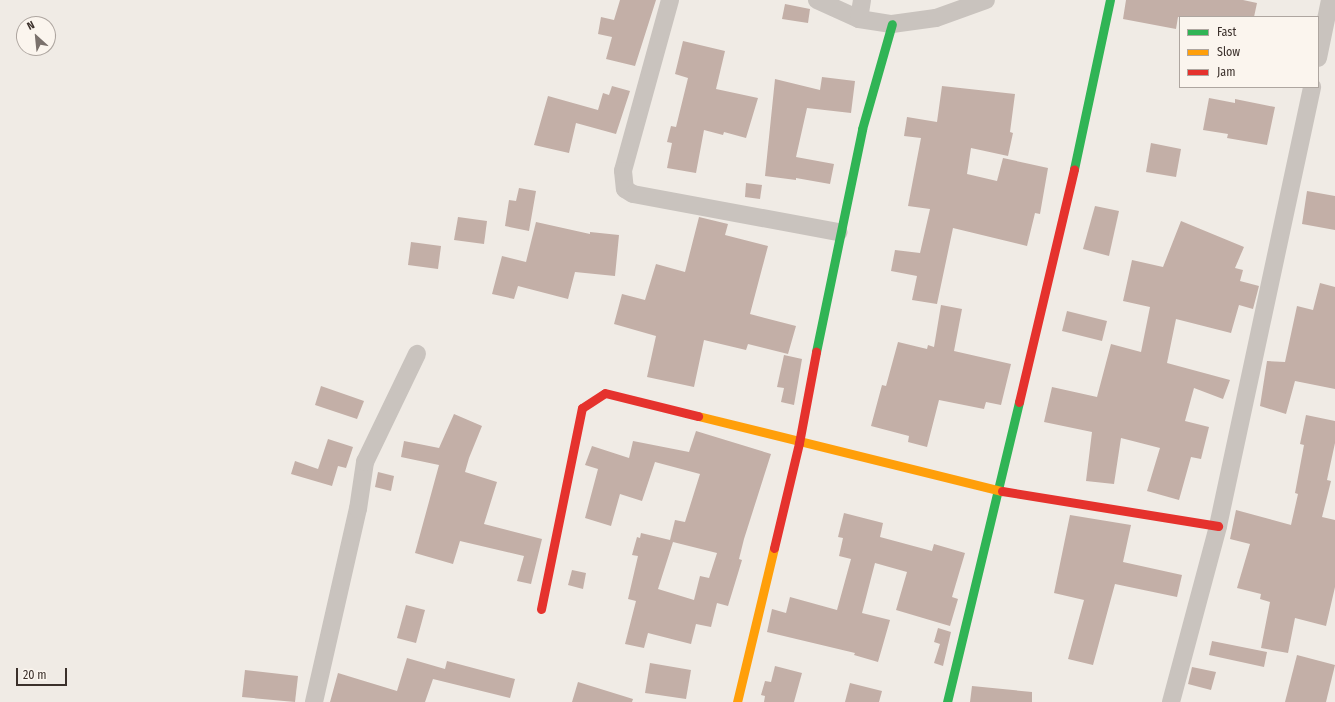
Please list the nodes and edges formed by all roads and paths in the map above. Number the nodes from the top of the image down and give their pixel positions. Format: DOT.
graph roads {
  1 [pos="670,0"];
  2 [pos="816,0"];
  3 [pos="862,0"];
  4 [pos="986,0"];
  5 [pos="1110,0"];
  6 [pos="1330,0"];
  7 [pos="860,19"];
  8 [pos="892,24"];
  9 [pos="1319,53"];
  10 [pos="1312,88"];
  11 [pos="838,232"];
  12 [pos="416,354"];
  13 [pos="799,443"];
  14 [pos="999,491"];
  15 [pos="1218,526"];
  16 [pos="541,609"];
  17 [pos="314,702"];
  18 [pos="737,702"];
  19 [pos="947,702"];
  20 [pos="1171,702"];
  1 -- 11 [label="street"];
  2 -- 7 [label="street"];
  3 -- 7 [label="street"];
  4 -- 8 [label="street"];
  5 -- 14 [label="street"];
  6 -- 9 [label="street"];
  7 -- 8 [label="street"];
  8 -- 11 [label="street"];
  10 -- 15 [label="street"];
  11 -- 13 [label="street"];
  12 -- 17 [label="street"];
  13 -- 14 [label="street"];
  13 -- 16 [label="street"];
  13 -- 18 [label="street"];
  14 -- 15 [label="street"];
  14 -- 19 [label="street"];
  15 -- 20 [label="street"];
}
